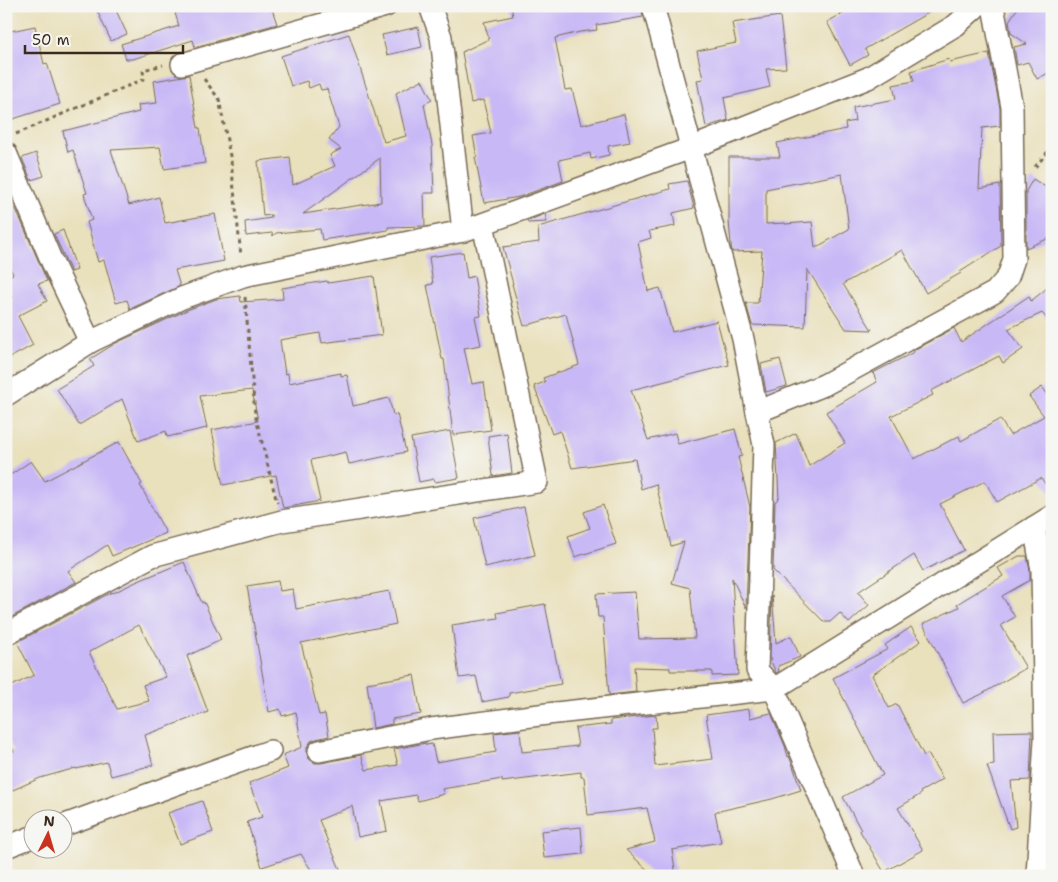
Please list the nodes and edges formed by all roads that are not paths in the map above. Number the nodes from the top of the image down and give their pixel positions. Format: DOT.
graph roads {
  1 [pos="386,6"];
  2 [pos="430,6"];
  3 [pos="653,6"];
  4 [pos="977,6"];
  5 [pos="993,6"];
  6 [pos="182,64"];
  7 [pos="11,144"];
  8 [pos="691,148"];
  9 [pos="483,224"];
  10 [pos="463,231"];
  11 [pos="90,342"];
  12 [pos="6,395"];
  13 [pos="757,412"];
  14 [pos="1052,516"];
  15 [pos="1034,528"];
  16 [pos="6,634"];
  17 [pos="774,689"];
  18 [pos="1049,740"];
  19 [pos="270,751"];
  20 [pos="319,751"];
  21 [pos="72,822"];
  22 [pos="22,841"];
  23 [pos="6,847"];
  24 [pos="854,876"];
  25 [pos="1037,876"];
  1 -- 6 [label="street"];
  2 -- 10 [label="street"];
  3 -- 8 [label="street"];
  4 -- 8 [label="street"];
  5 -- 13 [label="street"];
  7 -- 11 [label="street"];
  8 -- 9 [label="street"];
  8 -- 13 [label="street"];
  9 -- 10 [label="street"];
  9 -- 16 [label="street"];
  10 -- 11 [label="street"];
  11 -- 12 [label="street"];
  13 -- 17 [label="street"];
  14 -- 15 [label="street"];
  15 -- 17 [label="street"];
  15 -- 18 [label="street"];
  17 -- 20 [label="street"];
  17 -- 24 [label="street"];
  18 -- 25 [label="street"];
  19 -- 21 [label="street"];
  22 -- 23 [label="street"];
}
